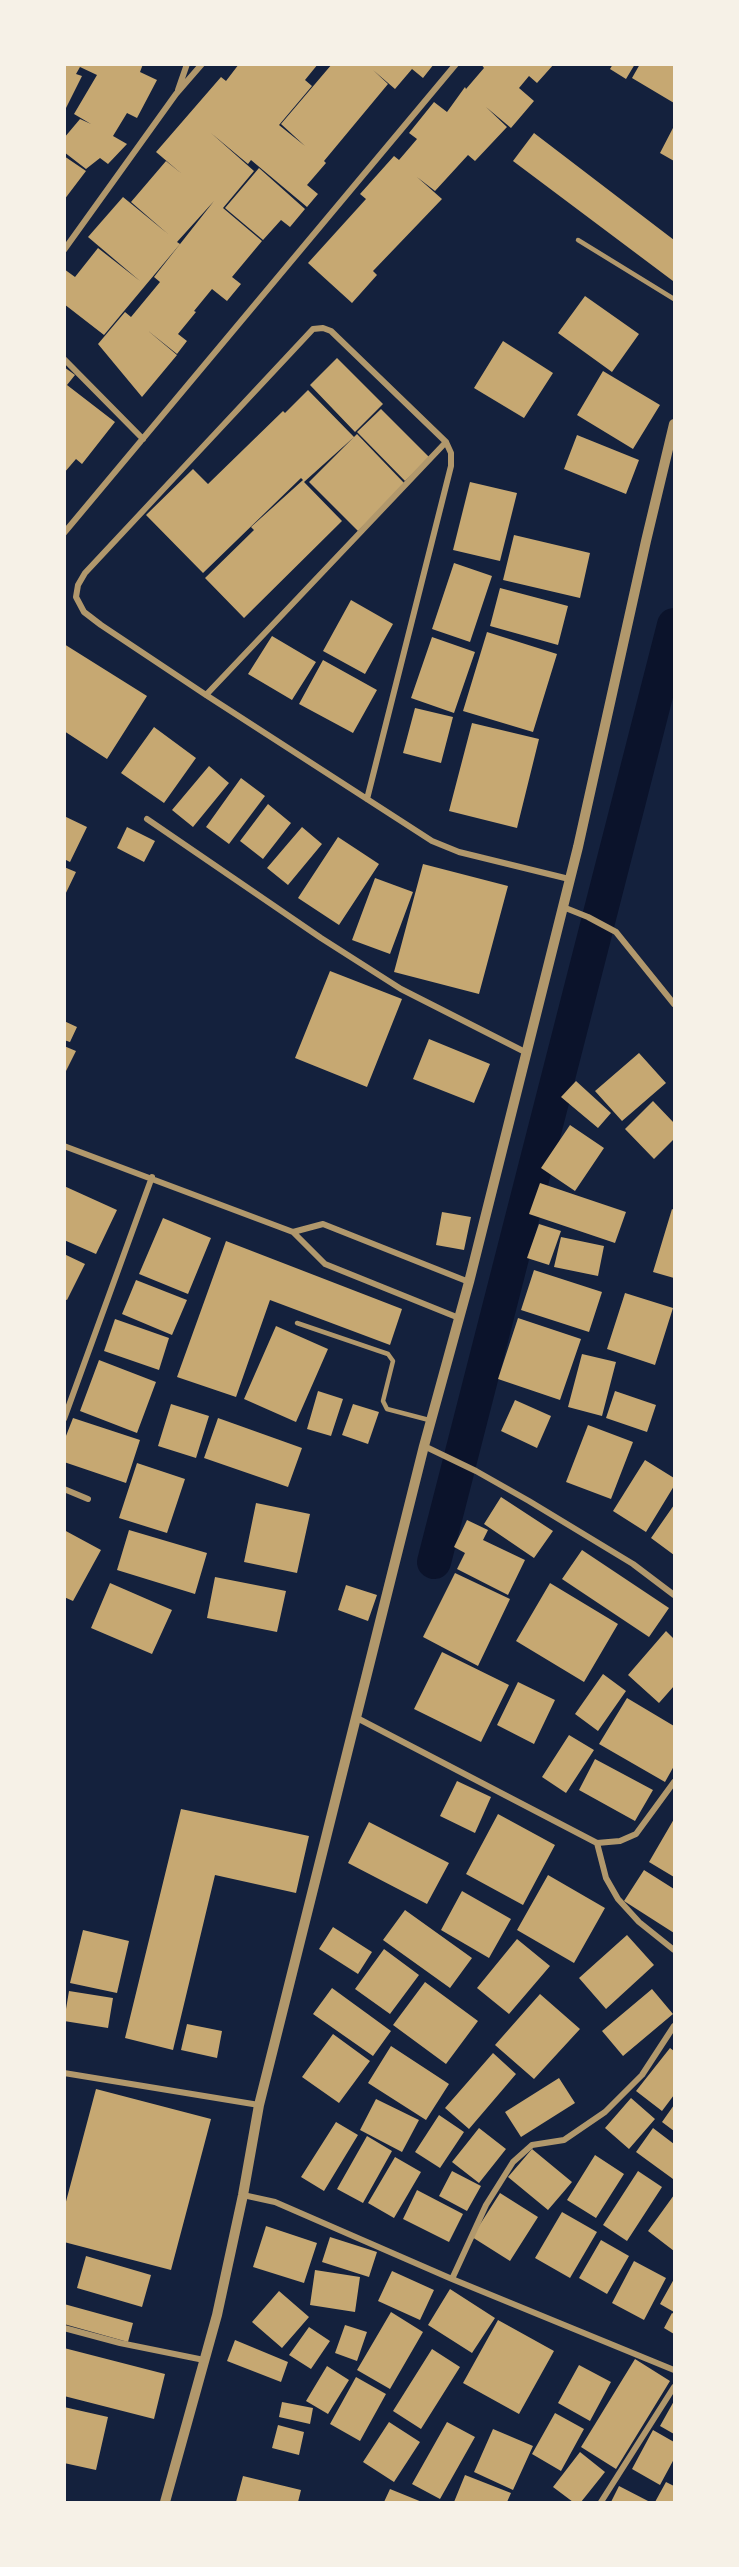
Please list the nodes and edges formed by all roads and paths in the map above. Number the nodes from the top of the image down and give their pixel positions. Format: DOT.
graph roads {
  1 [pos="187,64"];
  2 [pos="202,64"];
  3 [pos="456,64"];
  4 [pos="176,94"];
  5 [pos="578,240"];
  6 [pos="64,250"];
  7 [pos="675,299"];
  8 [pos="64,359"];
  9 [pos="675,424"];
  10 [pos="143,439"];
  11 [pos="446,442"];
  12 [pos="64,533"];
  13 [pos="206,695"];
  14 [pos="367,799"];
  15 [pos="147,819"];
  16 [pos="569,879"];
  17 [pos="563,908"];
  18 [pos="675,1004"];
  19 [pos="527,1053"];
  20 [pos="64,1146"];
  21 [pos="152,1177"];
  22 [pos="293,1232"];
  23 [pos="469,1282"];
  24 [pos="459,1318"];
  25 [pos="297,1323"];
  26 [pos="64,1419"];
  27 [pos="431,1420"];
  28 [pos="424,1446"];
  29 [pos="64,1489"];
  30 [pos="88,1499"];
  31 [pos="675,1595"];
  32 [pos="357,1718"];
  33 [pos="675,1782"];
  34 [pos="597,1843"];
  35 [pos="675,1950"];
  36 [pos="674,2029"];
  37 [pos="64,2073"];
  38 [pos="259,2105"];
  39 [pos="243,2195"];
  40 [pos="452,2279"];
  41 [pos="64,2328"];
  42 [pos="204,2360"];
  43 [pos="675,2370"];
  44 [pos="675,2387"];
  45 [pos="165,2502"];
  46 [pos="601,2502"];
  1 -- 4 [label="street"];
  2 -- 4 [label="street"];
  3 -- 10 [label="street"];
  4 -- 6 [label="street"];
  5 -- 7 [label="lane"];
  8 -- 10 [label="street"];
  9 -- 16 [label="street"];
  10 -- 12 [label="street"];
  11 -- 13 [label="street"];
  11 -- 13 [label="street"];
  11 -- 14 [label="street"];
  13 -- 14 [label="street"];
  14 -- 16 [label="street"];
  15 -- 19 [label="street"];
  16 -- 17 [label="street"];
  17 -- 18 [label="street"];
  17 -- 19 [label="street"];
  19 -- 23 [label="street"];
  20 -- 21 [label="street"];
  21 -- 22 [label="street"];
  21 -- 26 [label="street"];
  22 -- 23 [label="street"];
  22 -- 24 [label="street"];
  23 -- 24 [label="street"];
  24 -- 27 [label="street"];
  25 -- 27 [label="lane"];
  27 -- 28 [label="street"];
  28 -- 31 [label="street"];
  28 -- 32 [label="street"];
  29 -- 30 [label="street"];
  32 -- 34 [label="street"];
  32 -- 38 [label="street"];
  33 -- 34 [label="street"];
  34 -- 35 [label="street"];
  36 -- 40 [label="street"];
  37 -- 38 [label="street"];
  38 -- 39 [label="street"];
  39 -- 40 [label="street"];
  39 -- 42 [label="street"];
  40 -- 43 [label="street"];
  41 -- 42 [label="street"];
  42 -- 45 [label="street"];
  44 -- 46 [label="street"];
}
